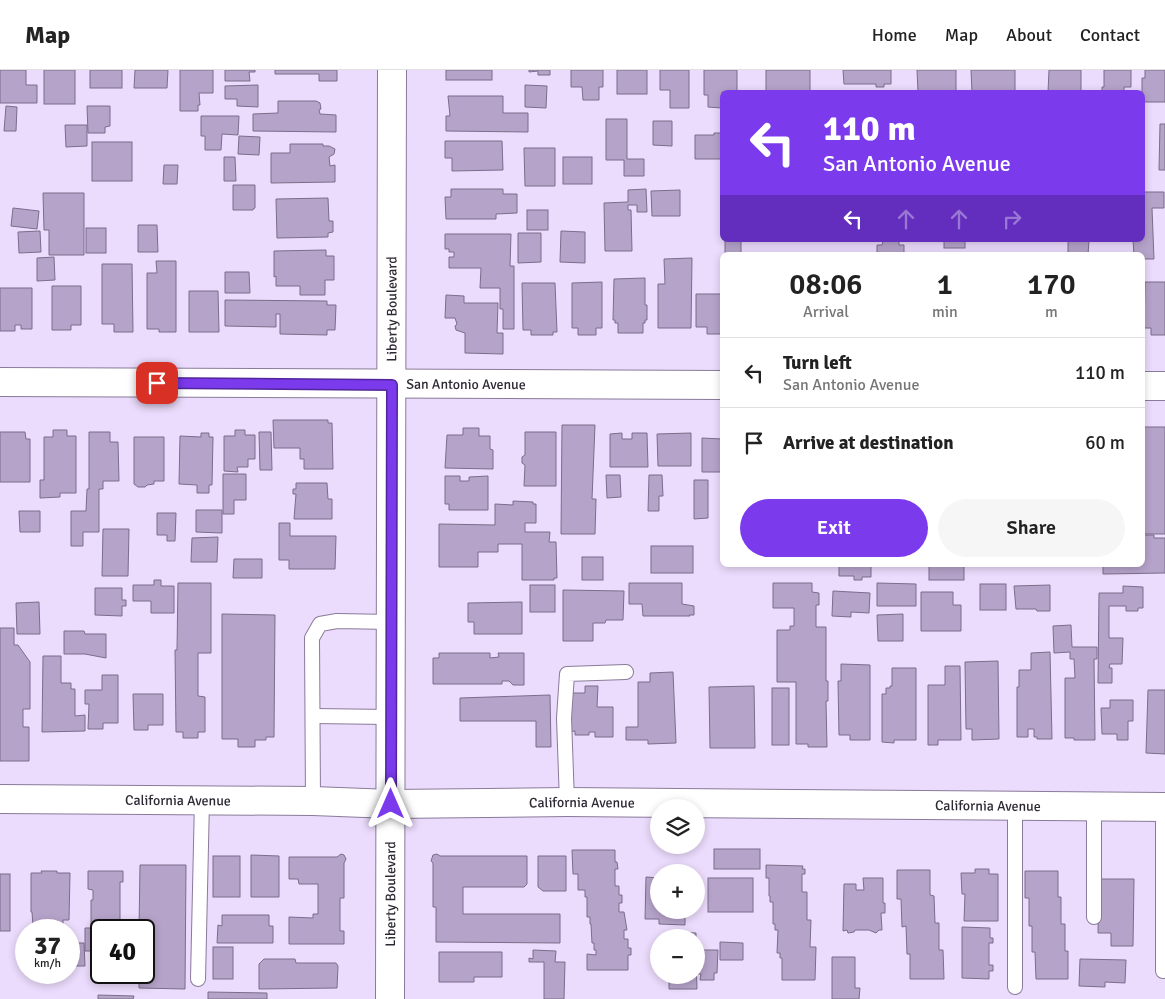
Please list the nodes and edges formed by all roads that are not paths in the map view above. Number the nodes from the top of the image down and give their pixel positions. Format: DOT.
graph roads {
  1 [pos="392,70"];
  2 [pos="0,382"];
  3 [pos="392,385"];
  4 [pos="720,385"];
  5 [pos="1145,386"];
  6 [pos="1165,386"];
  7 [pos="391,622"];
  8 [pos="626,672"];
  9 [pos="313,716"];
  10 [pos="390,717"];
  11 [pos="0,800"];
  12 [pos="202,800"];
  13 [pos="313,801"];
  14 [pos="567,802"];
  15 [pos="391,804"];
  16 [pos="1015,805"];
  17 [pos="1094,806"];
  18 [pos="1164,807"];
  19 [pos="1094,917"];
  20 [pos="1164,971"];
  21 [pos="198,979"];
  22 [pos="1015,987"];
  23 [pos="390,999"];
  1 -- 3 [label="street, Liberty Boulevard"];
  2 -- 3 [label="street, San Antonio Avenue"];
  3 -- 4 [label="street, San Antonio Avenue"];
  3 -- 7 [label="street, Liberty Boulevard"];
  5 -- 6 [label="street"];
  7 -- 9 [label="lane"];
  7 -- 10 [label="street, Liberty Boulevard"];
  8 -- 14 [label="lane"];
  9 -- 10 [label="lane"];
  9 -- 13 [label="lane"];
  10 -- 15 [label="street, Liberty Boulevard"];
  11 -- 12 [label="street, California Avenue"];
  12 -- 13 [label="street, California Avenue"];
  12 -- 21 [label="lane"];
  13 -- 15 [label="street, California Avenue"];
  14 -- 15 [label="street, California Avenue"];
  14 -- 16 [label="street, California Avenue"];
  15 -- 23 [label="street, Liberty Boulevard"];
  16 -- 17 [label="street, California Avenue"];
  16 -- 22 [label="lane"];
  17 -- 18 [label="street, California Avenue"];
  17 -- 19 [label="lane"];
  18 -- 20 [label="lane"];
}
